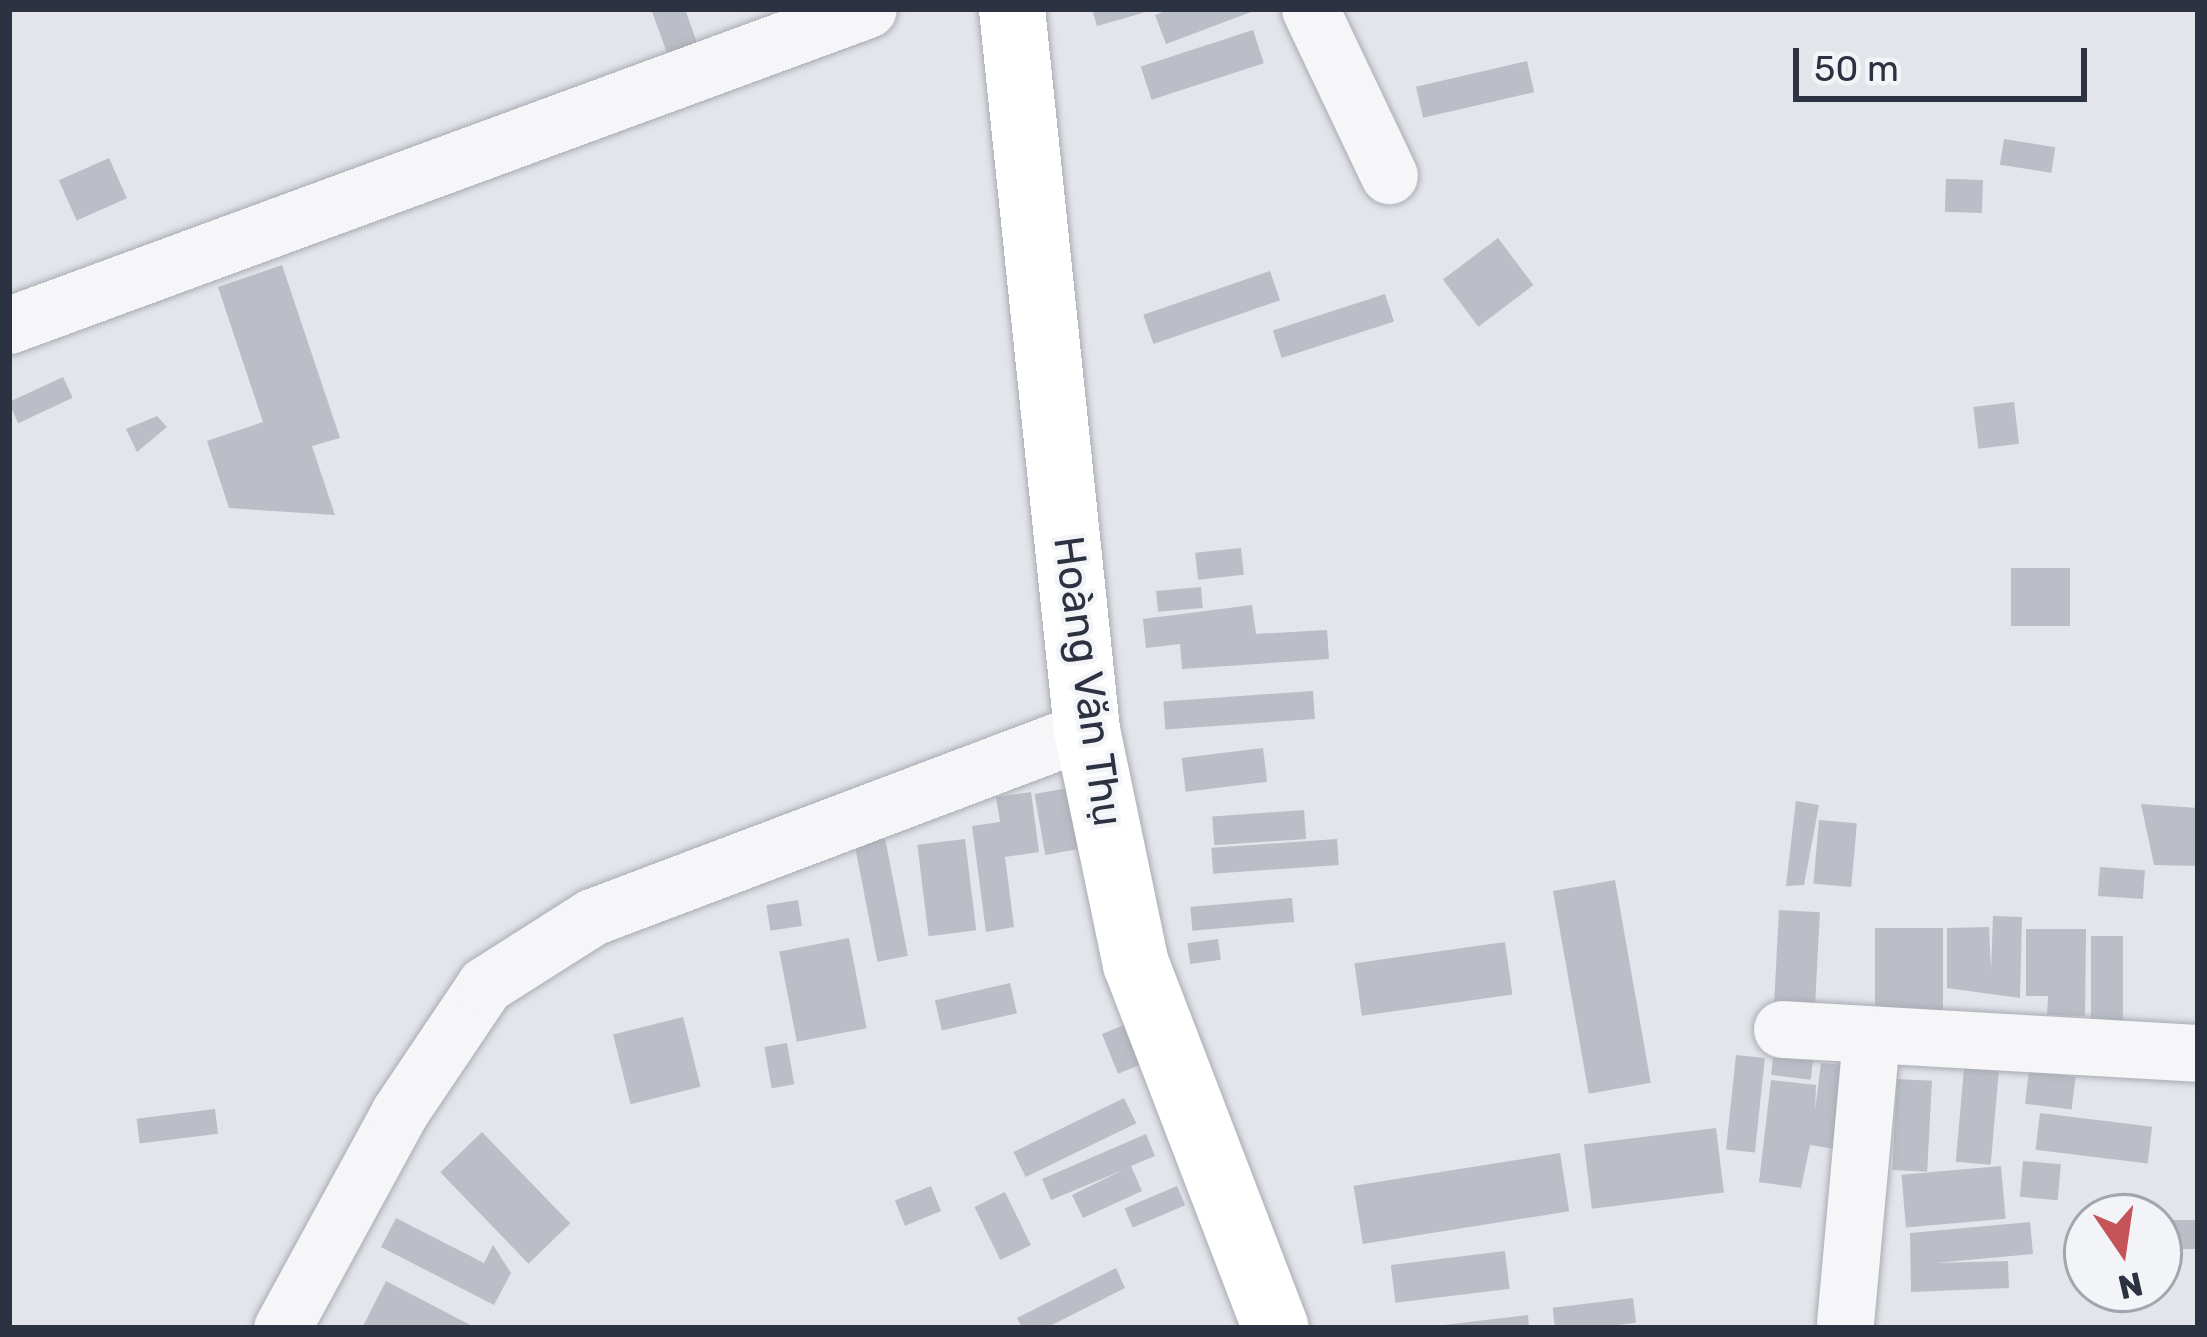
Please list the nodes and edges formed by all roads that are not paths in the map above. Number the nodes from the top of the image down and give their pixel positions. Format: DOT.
graph roads {
  1 [pos="868,9"];
  2 [pos="1012,9"];
  3 [pos="1310,9"];
  4 [pos="1389,175"];
  5 [pos="9,325"];
  6 [pos="1087,730"];
  7 [pos="1782,1029"];
  8 [pos="1871,1036"];
  9 [pos="2198,1053"];
  10 [pos="1845,1323"];
  11 [pos="282,1328"];
  12 [pos="1276,1328"];
  1 -- 5 [label="street"];
  2 -- 6 [label="main road, Hoàng Văn Thụ"];
  3 -- 4 [label="street"];
  6 -- 11 [label="street"];
  6 -- 12 [label="main road, Hoàng Văn Thụ"];
  7 -- 8 [label="street"];
  8 -- 9 [label="street"];
  8 -- 10 [label="street"];
}
